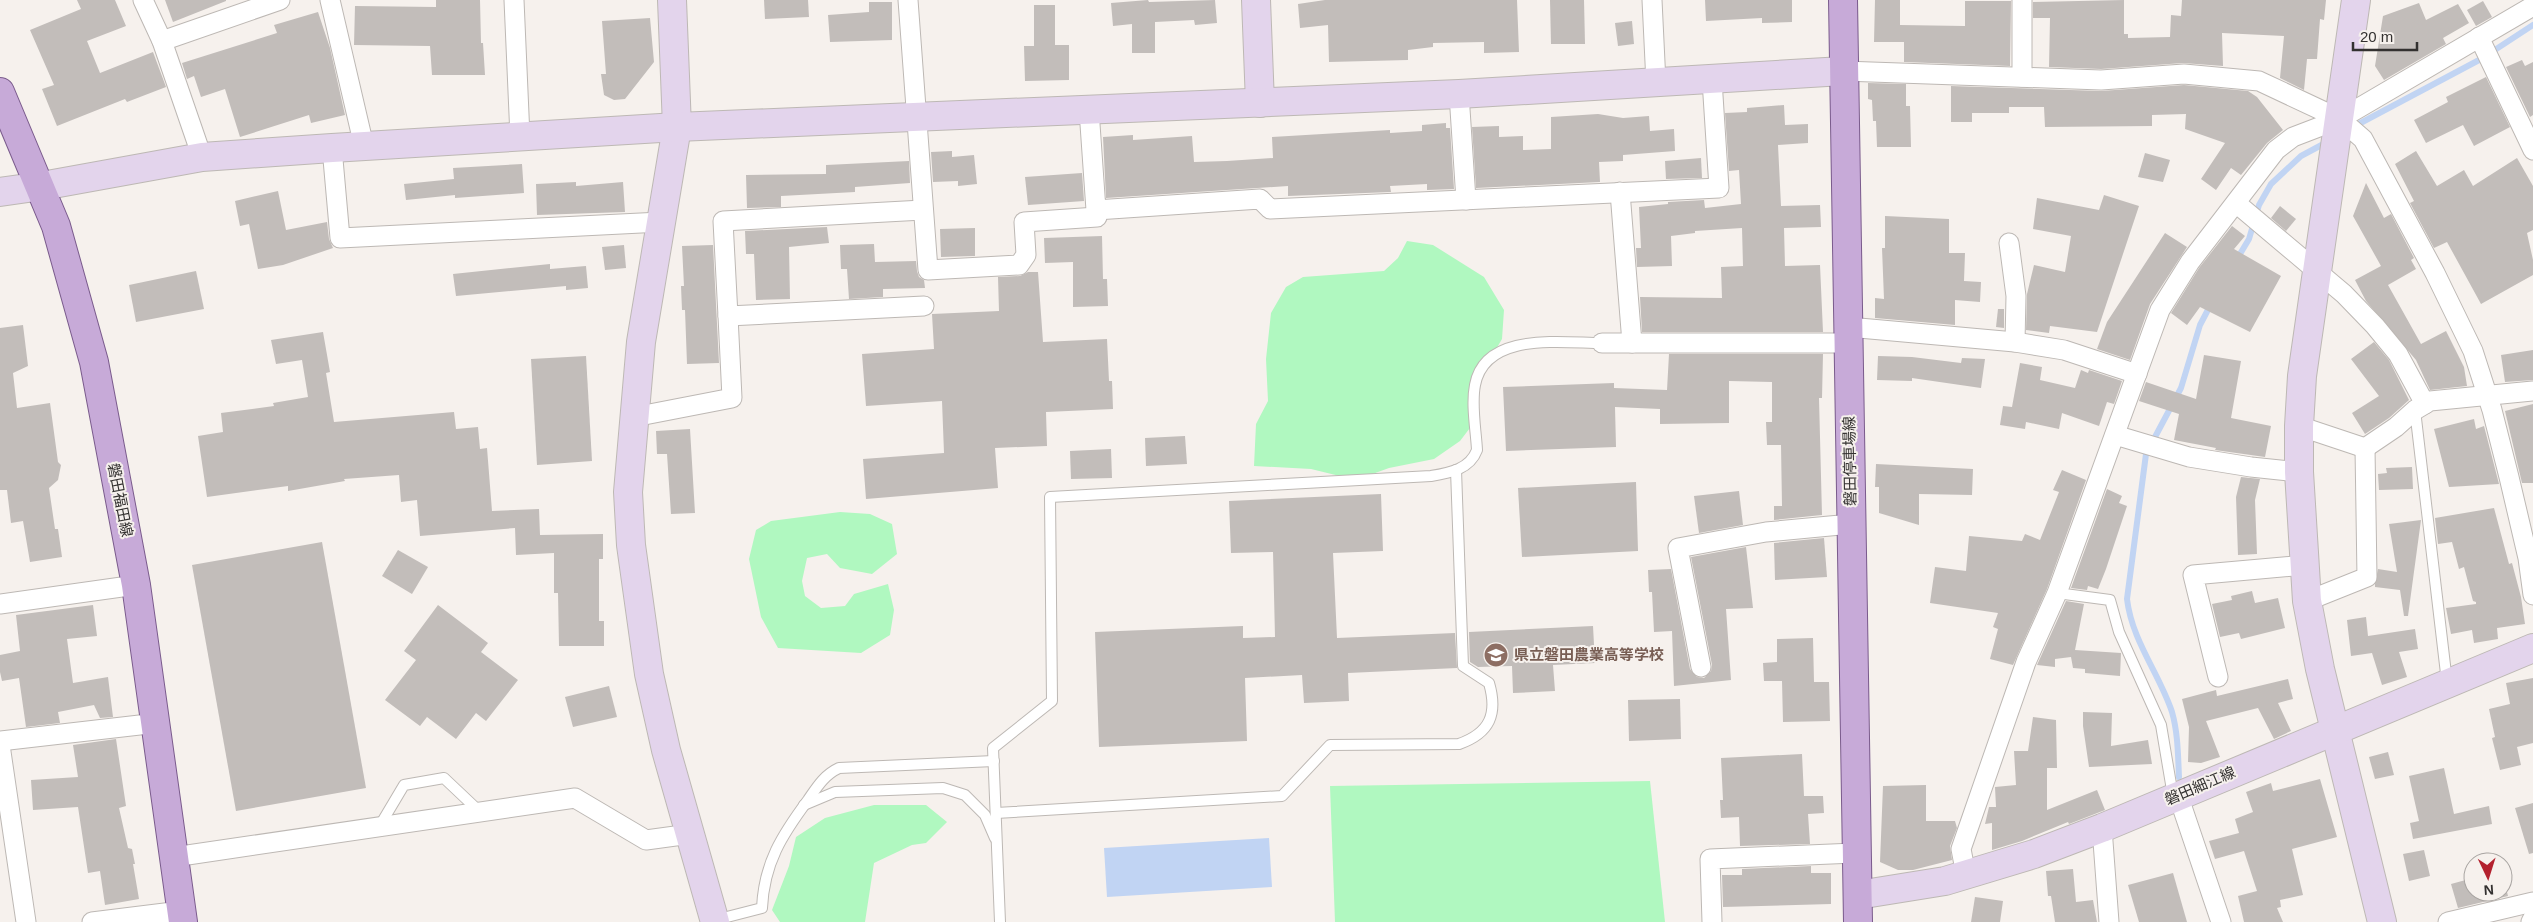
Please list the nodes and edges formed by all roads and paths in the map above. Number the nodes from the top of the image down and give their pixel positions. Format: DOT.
graph roads {
  1 [pos="144,0"];
  2 [pos="280,0"];
  3 [pos="330,0"];
  4 [pos="514,0"];
  5 [pos="672,0"];
  6 [pos="908,0"];
  7 [pos="1256,0"];
  8 [pos="1652,0"];
  9 [pos="1842,0"];
  10 [pos="2022,0"];
  11 [pos="2356,0"];
  12 [pos="2533,6"];
  13 [pos="2479,37"];
  14 [pos="162,41"];
  15 [pos="1843,71"];
  16 [pos="2022,77"];
  17 [pos="1712,80"];
  18 [pos="1656,83"];
  19 [pos="0,92"];
  20 [pos="1459,94"];
  21 [pos="1260,103"];
  22 [pos="1089,110"];
  23 [pos="916,116"];
  24 [pos="2340,118"];
  25 [pos="677,127"];
  26 [pos="520,137"];
  27 [pos="364,146"];
  28 [pos="332,148"];
  29 [pos="2533,150"];
  30 [pos="202,157"];
  31 [pos="42,186"];
  32 [pos="0,192"];
  33 [pos="1620,192"];
  34 [pos="1466,200"];
  35 [pos="2236,203"];
  36 [pos="923,210"];
  37 [pos="1096,210"];
  38 [pos="661,222"];
  39 [pos="2009,243"];
  40 [pos="2316,273"];
  41 [pos="924,306"];
  42 [pos="728,316"];
  43 [pos="1848,335"];
  44 [pos="2015,342"];
  45 [pos="1602,343"];
  46 [pos="1632,343"];
  47 [pos="2137,374"];
  48 [pos="2533,391"];
  49 [pos="2487,396"];
  50 [pos="2420,407"];
  51 [pos="634,417"];
  52 [pos="2299,426"];
  53 [pos="2116,435"];
  54 [pos="2365,448"];
  55 [pos="1456,470"];
  56 [pos="2299,472"];
  57 [pos="1851,524"];
  58 [pos="2305,565"];
  59 [pos="136,585"];
  60 [pos="2057,593"];
  61 [pos="2533,595"];
  62 [pos="2307,601"];
  63 [pos="0,604"];
  64 [pos="2533,648"];
  65 [pos="1701,667"];
  66 [pos="2218,677"];
  67 [pos="2447,684"];
  68 [pos="156,723"];
  69 [pos="2336,729"];
  70 [pos="0,741"];
  71 [pos="0,745"];
  72 [pos="994,761"];
  73 [pos="2176,796"];
  74 [pos="804,805"];
  75 [pos="481,812"];
  76 [pos="996,814"];
  77 [pos="379,827"];
  78 [pos="2102,828"];
  79 [pos="690,834"];
  80 [pos="997,844"];
  81 [pos="1856,853"];
  82 [pos="174,857"];
  83 [pos="1966,875"];
  84 [pos="2533,902"];
  85 [pos="1858,909"];
  86 [pos="182,916"];
  87 [pos="2533,918"];
  88 [pos="715,921"];
  89 [pos="26,922"];
  90 [pos="92,922"];
  91 [pos="1000,922"];
  92 [pos="1712,922"];
  93 [pos="2110,922"];
  94 [pos="2221,922"];
  95 [pos="2382,922"];
  96 [pos="2448,922"];
  97 [pos="2531,922"];
  1 -- 14 [label="street"];
  2 -- 14 [label="street"];
  3 -- 27 [label="street"];
  4 -- 26 [label="street"];
  5 -- 25 [label="street"];
  6 -- 23 [label="street"];
  7 -- 21 [label="street"];
  8 -- 18 [label="street"];
  9 -- 15 [label="main road, 磐田停車場線"];
  10 -- 16 [label="street"];
  11 -- 24 [label="street"];
  12 -- 13 [label="street"];
  13 -- 24 [label="street"];
  13 -- 29 [label="street"];
  14 -- 30 [label="street"];
  15 -- 16 [label="street"];
  15 -- 17 [label="street"];
  15 -- 43 [label="main road, 磐田停車場線"];
  16 -- 24 [label="street"];
  17 -- 18 [label="street"];
  17 -- 33 [label="street"];
  18 -- 20 [label="street"];
  19 -- 31 [label="main road, 磐田福田線"];
  20 -- 21 [label="street"];
  20 -- 34 [label="street"];
  21 -- 22 [label="street"];
  22 -- 23 [label="street"];
  22 -- 37 [label="street"];
  23 -- 25 [label="street"];
  23 -- 36 [label="street"];
  24 -- 35 [label="street"];
  24 -- 40 [label="street"];
  24 -- 49 [label="street"];
  25 -- 26 [label="street"];
  25 -- 38 [label="street"];
  26 -- 27 [label="street"];
  27 -- 28 [label="street"];
  28 -- 30 [label="street"];
  28 -- 38 [label="street"];
  30 -- 31 [label="street"];
  31 -- 32 [label="street"];
  31 -- 59 [label="main road, 磐田福田線"];
  33 -- 34 [label="street"];
  33 -- 46 [label="street"];
  34 -- 37 [label="street"];
  35 -- 40 [label="street"];
  35 -- 47 [label="street"];
  36 -- 37 [label="street"];
  36 -- 42 [label="street"];
  38 -- 51 [label="street"];
  39 -- 44 [label="street"];
  40 -- 50 [label="street"];
  40 -- 52 [label="street"];
  41 -- 42 [label="street"];
  42 -- 51 [label="street"];
  43 -- 44 [label="street"];
  43 -- 46 [label="street"];
  43 -- 57 [label="main road, 磐田停車場線"];
  44 -- 47 [label="street"];
  45 -- 46 [label="street"];
  45 -- 55 [label="lane"];
  47 -- 53 [label="street"];
  48 -- 49 [label="street"];
  49 -- 50 [label="street"];
  49 -- 61 [label="street"];
  50 -- 54 [label="street"];
  50 -- 67 [label="lane"];
  51 -- 79 [label="street"];
  52 -- 54 [label="street"];
  52 -- 56 [label="street"];
  53 -- 56 [label="street"];
  53 -- 60 [label="street"];
  54 -- 62 [label="street"];
  55 -- 72 [label="lane"];
  55 -- 76 [label="lane"];
  56 -- 58 [label="street"];
  57 -- 65 [label="street"];
  57 -- 81 [label="main road, 磐田停車場線"];
  58 -- 62 [label="street"];
  58 -- 66 [label="street"];
  59 -- 63 [label="street"];
  59 -- 68 [label="main road, 磐田福田線"];
  60 -- 73 [label="lane"];
  60 -- 83 [label="street"];
  62 -- 69 [label="street"];
  64 -- 67 [label="street, 磐田細江線"];
  67 -- 69 [label="street, 磐田細江線"];
  68 -- 70 [label="street"];
  68 -- 82 [label="main road, 磐田福田線"];
  69 -- 73 [label="street, 磐田細江線"];
  69 -- 95 [label="street"];
  71 -- 89 [label="street"];
  72 -- 74 [label="lane"];
  72 -- 76 [label="lane"];
  73 -- 78 [label="street, 磐田細江線"];
  73 -- 94 [label="street"];
  74 -- 80 [label="lane"];
  74 -- 88 [label="lane"];
  75 -- 77 [label="street"];
  75 -- 77 [label="lane"];
  75 -- 79 [label="street"];
  76 -- 80 [label="lane"];
  77 -- 82 [label="street"];
  78 -- 83 [label="street, 磐田細江線"];
  78 -- 93 [label="street"];
  79 -- 88 [label="street"];
  80 -- 91 [label="lane"];
  81 -- 85 [label="main road, 磐田停車場線"];
  81 -- 92 [label="street"];
  82 -- 86 [label="main road, 磐田福田線"];
  83 -- 85 [label="street, 磐田細江線"];
  84 -- 96 [label="street"];
  86 -- 90 [label="street"];
  87 -- 97 [label="street"];
}
